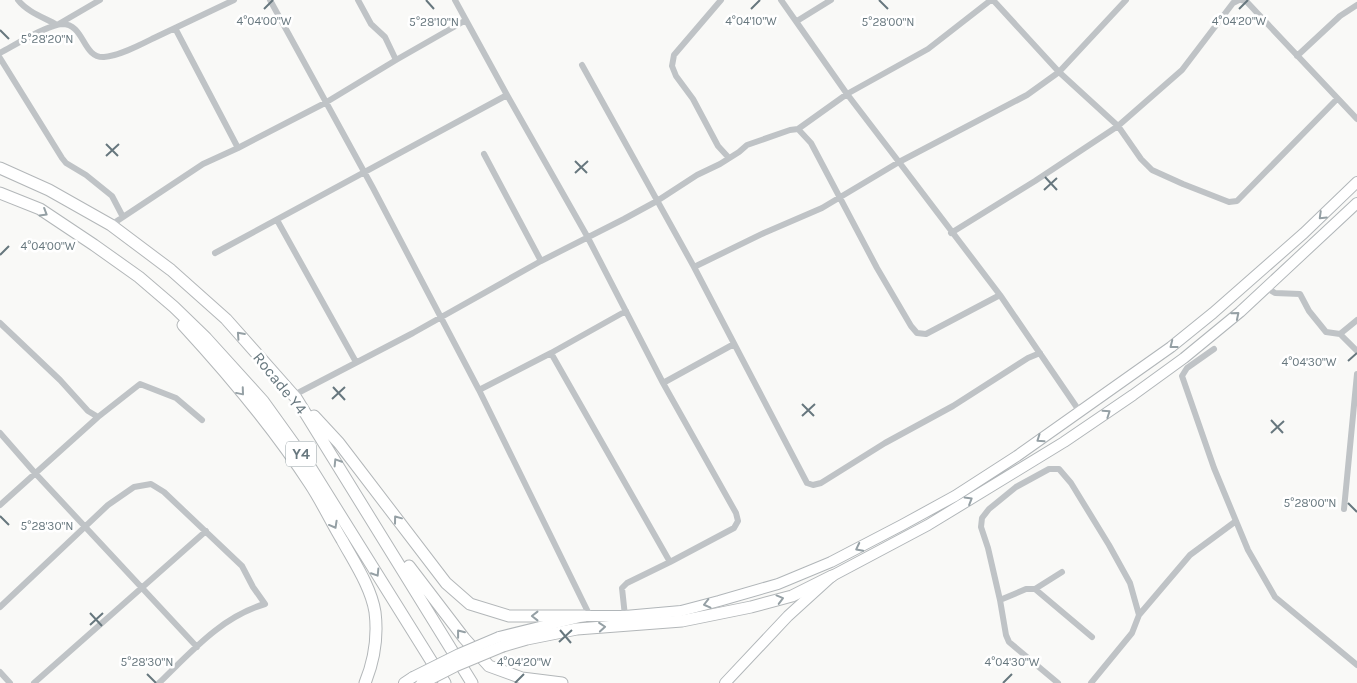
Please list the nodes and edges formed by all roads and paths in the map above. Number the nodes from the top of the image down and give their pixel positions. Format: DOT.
graph roads {
  1 [pos="18,0"];
  2 [pos="100,0"];
  3 [pos="234,0"];
  4 [pos="270,0"];
  5 [pos="358,0"];
  6 [pos="455,0"];
  7 [pos="721,0"];
  8 [pos="781,0"];
  9 [pos="831,0"];
  10 [pos="992,0"];
  11 [pos="1126,0"];
  12 [pos="1240,0"];
  13 [pos="1357,5"];
  14 [pos="466,20"];
  15 [pos="796,21"];
  16 [pos="58,25"];
  17 [pos="175,28"];
  18 [pos="0,53"];
  19 [pos="1297,56"];
  20 [pos="0,58"];
  21 [pos="396,60"];
  22 [pos="582,65"];
  23 [pos="1059,72"];
  24 [pos="847,94"];
  25 [pos="507,95"];
  26 [pos="1337,99"];
  27 [pos="326,104"];
  28 [pos="1357,119"];
  29 [pos="1118,126"];
  30 [pos="798,129"];
  31 [pos="238,148"];
  32 [pos="484,154"];
  33 [pos="729,158"];
  34 [pos="899,162"];
  35 [pos="0,168"];
  36 [pos="364,173"];
  37 [pos="1357,182"];
  38 [pos="0,193"];
  39 [pos="840,198"];
  40 [pos="657,201"];
  41 [pos="1357,204"];
  42 [pos="123,217"];
  43 [pos="277,220"];
  44 [pos="111,225"];
  45 [pos="951,233"];
  46 [pos="587,236"];
  47 [pos="215,253"];
  48 [pos="541,260"];
  49 [pos="694,267"];
  50 [pos="139,277"];
  51 [pos="1267,288"];
  52 [pos="1000,295"];
  53 [pos="626,312"];
  54 [pos="441,317"];
  55 [pos="1357,320"];
  56 [pos="0,322"];
  57 [pos="1340,334"];
  58 [pos="734,344"];
  59 [pos="1214,350"];
  60 [pos="1357,352"];
  61 [pos="551,353"];
  62 [pos="1040,353"];
  63 [pos="356,362"];
  64 [pos="1357,374"];
  65 [pos="663,383"];
  66 [pos="479,390"];
  67 [pos="295,396"];
  68 [pos="1080,412"];
  69 [pos="98,417"];
  70 [pos="202,420"];
  71 [pos="0,433"];
  72 [pos="35,474"];
  73 [pos="0,505"];
  74 [pos="1344,509"];
  75 [pos="372,518"];
  76 [pos="1236,521"];
  77 [pos="84,527"];
  78 [pos="206,531"];
  79 [pos="670,562"];
  80 [pos="1062,572"];
  81 [pos="832,576"];
  82 [pos="142,586"];
  83 [pos="1035,589"];
  84 [pos="1000,600"];
  85 [pos="0,606"];
  86 [pos="1139,615"];
  87 [pos="587,616"];
  88 [pos="625,616"];
  89 [pos="1092,637"];
  90 [pos="501,642"];
  91 [pos="198,647"];
  92 [pos="1357,665"];
  93 [pos="0,672"];
  94 [pos="417,680"];
  95 [pos="10,683"];
  96 [pos="34,683"];
  97 [pos="159,683"];
  98 [pos="365,683"];
  99 [pos="404,683"];
  100 [pos="443,683"];
  101 [pos="472,683"];
  102 [pos="562,683"];
  103 [pos="725,683"];
  104 [pos="1058,683"];
  105 [pos="1091,683"];
  1 -- 16 [label="street"];
  2 -- 16 [label="street"];
  3 -- 17 [label="street"];
  4 -- 27 [label="street"];
  5 -- 21 [label="street"];
  6 -- 14 [label="street"];
  7 -- 33 [label="street"];
  8 -- 15 [label="street"];
  9 -- 15 [label="street"];
  10 -- 23 [label="street"];
  10 -- 24 [label="street"];
  11 -- 23 [label="street"];
  12 -- 19 [label="street"];
  12 -- 29 [label="street"];
  13 -- 19 [label="street"];
  14 -- 21 [label="street"];
  14 -- 25 [label="street"];
  15 -- 24 [label="street"];
  16 -- 17 [label="street"];
  16 -- 18 [label="street"];
  17 -- 31 [label="street"];
  19 -- 26 [label="street"];
  20 -- 42 [label="street"];
  21 -- 27 [label="street"];
  22 -- 40 [label="street"];
  23 -- 29 [label="street"];
  23 -- 34 [label="street"];
  24 -- 30 [label="street"];
  24 -- 34 [label="street"];
  25 -- 36 [label="street"];
  25 -- 46 [label="street"];
  26 -- 28 [label="street"];
  26 -- 29 [label="street"];
  27 -- 31 [label="street"];
  27 -- 36 [label="street"];
  29 -- 45 [label="street"];
  30 -- 33 [label="street"];
  30 -- 39 [label="street"];
  31 -- 42 [label="street"];
  32 -- 48 [label="street"];
  33 -- 40 [label="street"];
  34 -- 39 [label="street"];
  34 -- 45 [label="street"];
  35 -- 44 [label="highway, Rocade Y4 / Y4"];
  36 -- 43 [label="street"];
  36 -- 54 [label="street"];
  37 -- 68 [label="main road, one-way"];
  38 -- 50 [label="highway, Rocade Y4 / Y4, one-way"];
  39 -- 49 [label="street"];
  39 -- 52 [label="street"];
  40 -- 46 [label="street"];
  40 -- 49 [label="street"];
  41 -- 51 [label="main road"];
  42 -- 44 [label="street"];
  43 -- 47 [label="street"];
  43 -- 63 [label="street"];
  67 -- 44 [label="highway, Rocade Y4 / Y4, one-way"];
  45 -- 52 [label="street"];
  46 -- 48 [label="street"];
  46 -- 53 [label="street"];
  48 -- 54 [label="street"];
  49 -- 58 [label="street"];
  50 -- 98 [label="highway, one-way"];
  50 -- 100 [label="highway, Rocade Y4 / Y4, one-way"];
  51 -- 57 [label="street"];
  81 -- 51 [label="main road, one-way"];
  52 -- 62 [label="street"];
  53 -- 61 [label="street"];
  53 -- 65 [label="street"];
  54 -- 63 [label="street"];
  54 -- 66 [label="street"];
  55 -- 57 [label="street"];
  56 -- 69 [label="street"];
  57 -- 60 [label="street"];
  58 -- 62 [label="street"];
  58 -- 65 [label="street"];
  59 -- 76 [label="street"];
  61 -- 66 [label="street"];
  61 -- 79 [label="street"];
  62 -- 68 [label="street"];
  63 -- 67 [label="street"];
  64 -- 74 [label="street"];
  65 -- 79 [label="street"];
  66 -- 87 [label="street"];
  75 -- 67 [label="highway, Rocade Y4 / Y4, one-way"];
  87 -- 67 [label="highway, one-way"];
  68 -- 88 [label="main road, one-way"];
  69 -- 70 [label="street"];
  69 -- 72 [label="street"];
  71 -- 72 [label="street"];
  72 -- 73 [label="street"];
  72 -- 77 [label="street"];
  75 -- 101 [label="highway, Rocade Y4 / Y4"];
  102 -- 75 [label="highway, one-way"];
  76 -- 86 [label="street"];
  76 -- 92 [label="street"];
  77 -- 78 [label="street"];
  77 -- 82 [label="street"];
  77 -- 85 [label="street"];
  78 -- 82 [label="street"];
  78 -- 91 [label="street"];
  79 -- 88 [label="street"];
  80 -- 83 [label="street"];
  90 -- 81 [label="highway, one-way"];
  81 -- 103 [label="main road"];
  82 -- 91 [label="street"];
  82 -- 96 [label="street"];
  83 -- 84 [label="street"];
  83 -- 89 [label="street"];
  84 -- 86 [label="street"];
  84 -- 104 [label="street"];
  86 -- 105 [label="street"];
  87 -- 88 [label="main road"];
  87 -- 90 [label="main road"];
  90 -- 94 [label="highway, bridge"];
  91 -- 97 [label="street"];
  93 -- 95 [label="street"];
  94 -- 99 [label="main road"];
}
